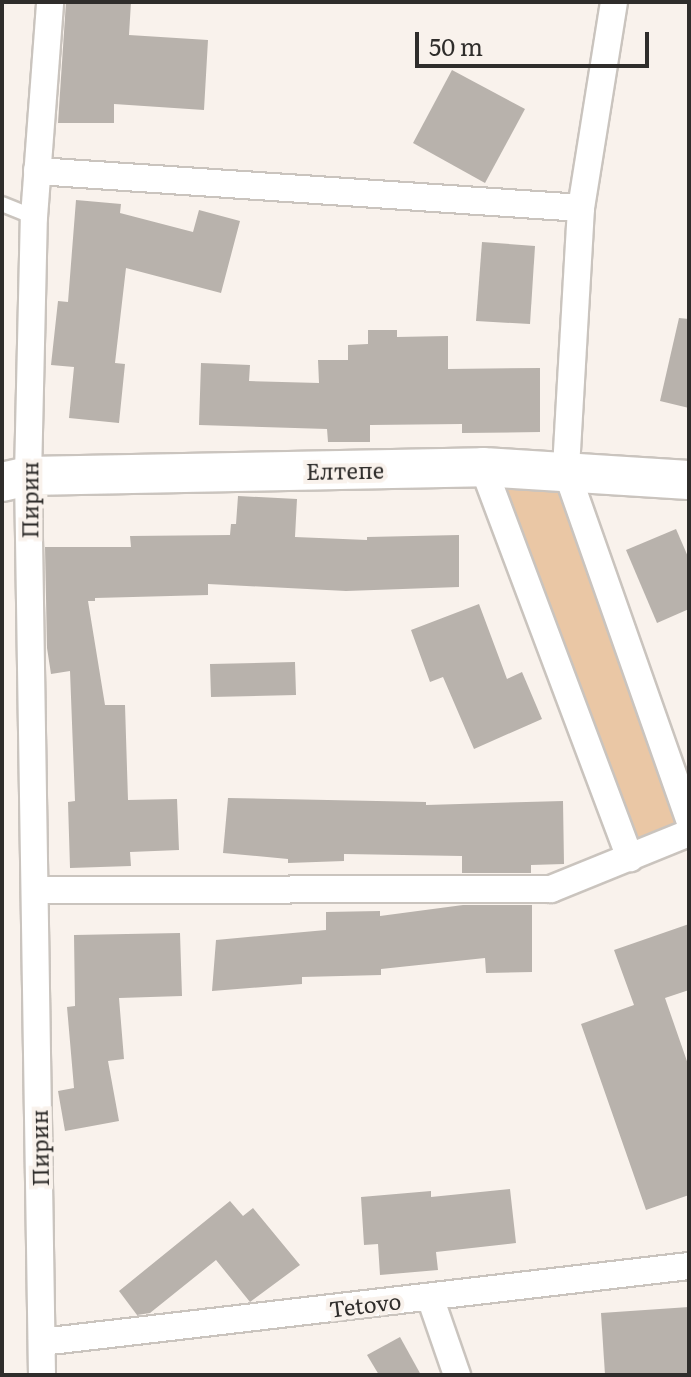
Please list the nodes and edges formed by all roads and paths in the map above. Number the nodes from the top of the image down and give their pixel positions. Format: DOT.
graph roads {
  1 [pos="50,2"];
  2 [pos="614,2"];
  3 [pos="37,171"];
  4 [pos="2,204"];
  5 [pos="581,208"];
  6 [pos="34,217"];
  7 [pos="483,467"];
  8 [pos="566,470"];
  9 [pos="15,479"];
  10 [pos="689,480"];
  11 [pos="689,819"];
  12 [pos="689,833"];
  13 [pos="630,858"];
  14 [pos="35,890"];
  15 [pos="689,1266"];
  16 [pos="430,1297"];
  17 [pos="42,1342"];
  18 [pos="42,1375"];
  19 [pos="457,1375"];
  1 -- 3 [label="street, Пирин"];
  2 -- 5 [label="street"];
  3 -- 5 [label="street"];
  3 -- 6 [label="street, Пирин"];
  4 -- 6 [label="lane"];
  5 -- 8 [label="street"];
  6 -- 9 [label="street, Пирин"];
  7 -- 8 [label="main road, Елтепе"];
  7 -- 9 [label="main road, Елтепе"];
  7 -- 13 [label="street"];
  8 -- 10 [label="main road, Елтепе"];
  8 -- 11 [label="street"];
  9 -- 14 [label="street, Пирин"];
  12 -- 13 [label="street"];
  13 -- 14 [label="street"];
  14 -- 17 [label="street, Пирин"];
  15 -- 16 [label="street, Tetovo"];
  16 -- 17 [label="street, Tetovo"];
  16 -- 19 [label="street"];
  17 -- 18 [label="street, Пирин"];
}
